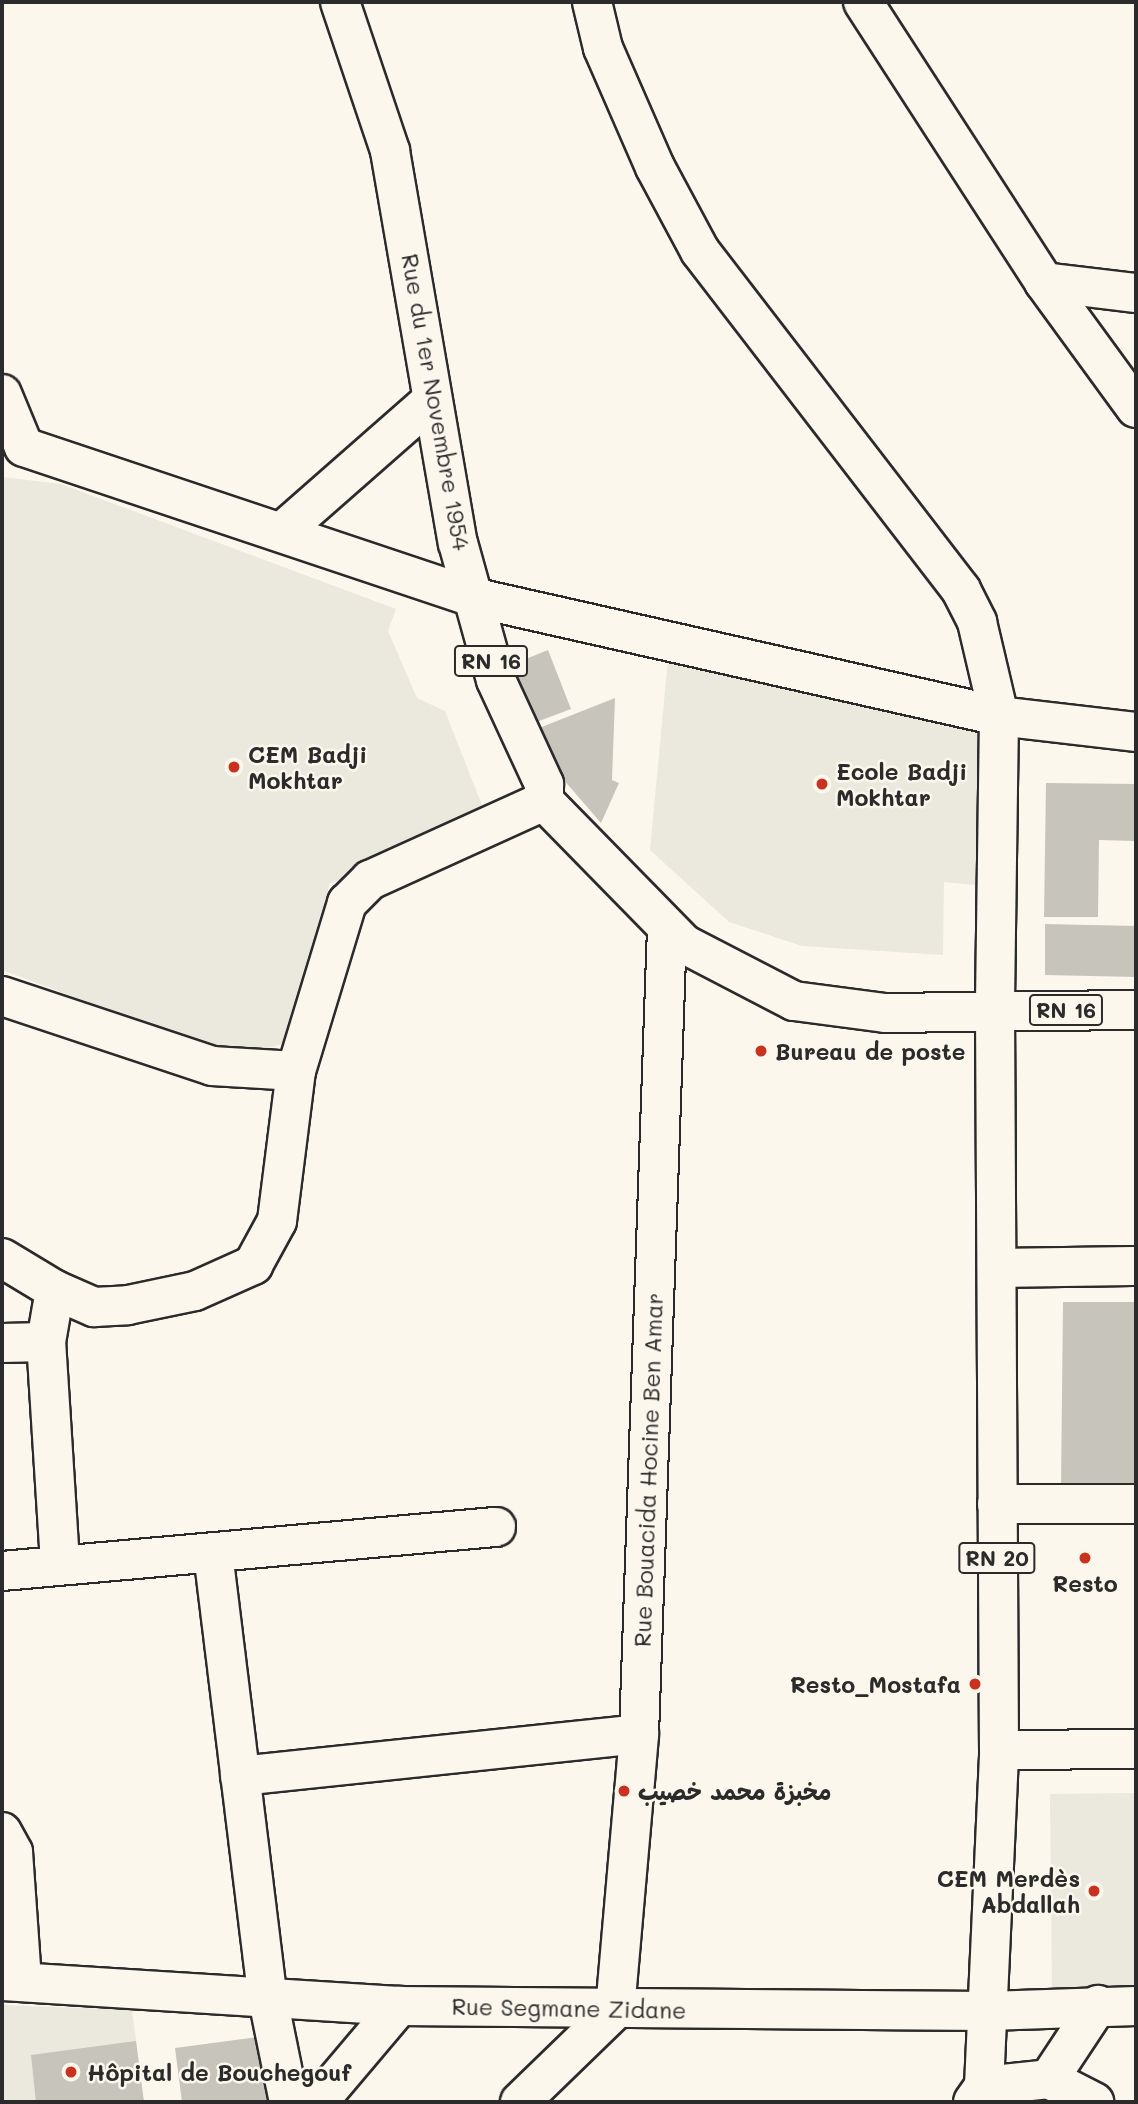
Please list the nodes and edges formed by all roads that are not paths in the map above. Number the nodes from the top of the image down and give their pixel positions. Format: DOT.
graph roads {
  1 [pos="340,2"];
  2 [pos="592,2"];
  3 [pos="863,2"];
  4 [pos="1044,282"];
  5 [pos="1136,293"];
  6 [pos="2,394"];
  7 [pos="432,400"];
  8 [pos="1136,408"];
  9 [pos="13,443"];
  10 [pos="284,530"];
  11 [pos="472,597"];
  12 [pos="999,716"];
  13 [pos="1136,732"];
  14 [pos="544,801"];
  15 [pos="667,929"];
  16 [pos="3,1004"];
  17 [pos="995,1010"];
  18 [pos="1136,1010"];
  19 [pos="296,1071"];
  20 [pos="2,1258"];
  21 [pos="1136,1266"];
  22 [pos="997,1268"];
  23 [pos="55,1290"];
  24 [pos="46,1342"];
  25 [pos="2,1343"];
  26 [pos="997,1504"];
  27 [pos="1136,1504"];
  28 [pos="496,1527"];
  29 [pos="214,1553"];
  30 [pos="60,1563"];
  31 [pos="2,1571"];
  32 [pos="639,1734"];
  33 [pos="1136,1749"];
  34 [pos="999,1750"];
  35 [pos="240,1776"];
  36 [pos="2,1832"];
  37 [pos="12,1981"];
  38 [pos="267,1994"];
  39 [pos="1098,2005"];
  40 [pos="400,2006"];
  41 [pos="1136,2006"];
  42 [pos="615,2010"];
  43 [pos="988,2011"];
  44 [pos="1049,2079"];
  45 [pos="978,2094"];
  46 [pos="289,2102"];
  47 [pos="318,2102"];
  48 [pos="520,2102"];
  49 [pos="1094,2102"];
  1 -- 7 [label="street, Rue du 1er Novembre 1954 / RN 16"];
  2 -- 12 [label="street"];
  3 -- 4 [label="street"];
  4 -- 5 [label="street"];
  4 -- 8 [label="street"];
  6 -- 9 [label="street"];
  7 -- 10 [label="street"];
  7 -- 11 [label="street, Rue du 1er Novembre 1954 / RN 16"];
  9 -- 10 [label="street"];
  10 -- 11 [label="street"];
  11 -- 12 [label="street"];
  11 -- 14 [label="street, Rue du 1er Novembre 1954 / RN 16"];
  12 -- 13 [label="street"];
  12 -- 17 [label="street"];
  14 -- 15 [label="street, RN 16"];
  14 -- 19 [label="street"];
  15 -- 17 [label="street, RN 16"];
  15 -- 32 [label="street, Rue Bouacida Hocine Ben Amar"];
  16 -- 19 [label="street"];
  17 -- 18 [label="street, RN 16"];
  17 -- 22 [label="street, RN 20"];
  19 -- 23 [label="street"];
  20 -- 23 [label="street"];
  21 -- 22 [label="street"];
  22 -- 26 [label="street, RN 20"];
  23 -- 24 [label="street"];
  24 -- 25 [label="street"];
  24 -- 30 [label="street"];
  26 -- 27 [label="street"];
  26 -- 34 [label="street, RN 20"];
  28 -- 29 [label="street"];
  29 -- 30 [label="street"];
  29 -- 35 [label="street"];
  30 -- 31 [label="street"];
  32 -- 35 [label="street"];
  32 -- 42 [label="street, Rue Bouacida Hocine Ben Amar"];
  33 -- 34 [label="street"];
  34 -- 43 [label="street, RN 20"];
  35 -- 38 [label="street"];
  36 -- 37 [label="street"];
  37 -- 38 [label="street, Rue Segmane Zidane"];
  38 -- 40 [label="street, Rue Segmane Zidane"];
  38 -- 46 [label="street"];
  39 -- 41 [label="street, Rue Segmane Zidane"];
  39 -- 43 [label="street, Rue Segmane Zidane"];
  39 -- 44 [label="street"];
  40 -- 42 [label="street, Rue Segmane Zidane"];
  40 -- 47 [label="street"];
  42 -- 43 [label="street, Rue Segmane Zidane"];
  42 -- 48 [label="street"];
  43 -- 45 [label="street, RN 20"];
  44 -- 45 [label="street"];
  44 -- 49 [label="street"];
}
